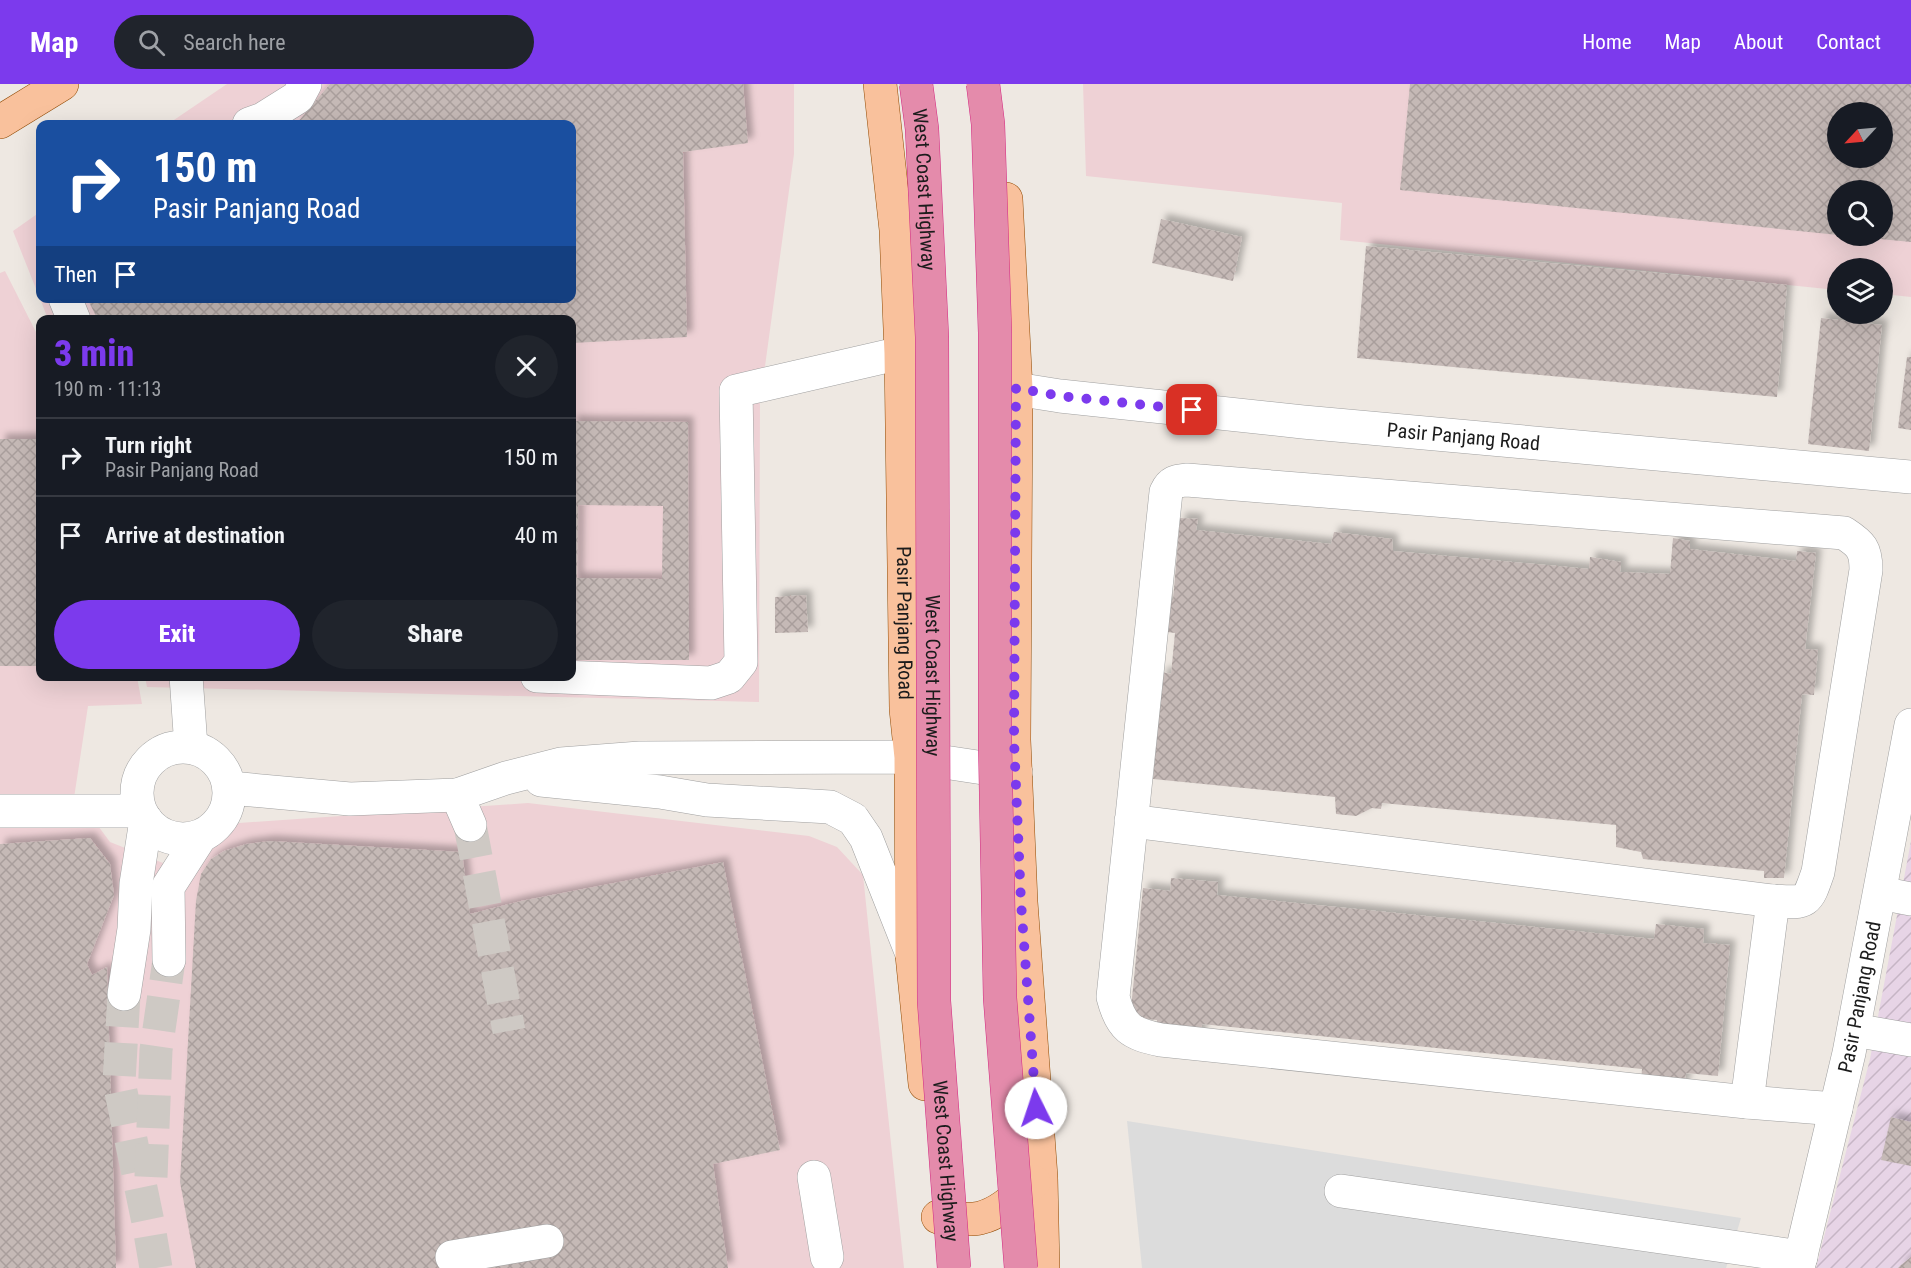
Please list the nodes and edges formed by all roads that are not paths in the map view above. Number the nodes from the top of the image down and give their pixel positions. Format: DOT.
graph roads {
  1 [pos="62,84"];
  2 [pos="305,84"];
  3 [pos="880,84"];
  4 [pos="916,84"];
  5 [pos="983,84"];
  6 [pos="996,84"];
  7 [pos="256,120"];
  8 [pos="0,122"];
  9 [pos="901,353"];
  10 [pos="1016,388"];
  11 [pos="1911,477"];
  12 [pos="576,678"];
  13 [pos="186,681"];
  14 [pos="1911,724"];
  15 [pos="191,747"];
  16 [pos="910,757"];
  17 [pos="1016,773"];
  18 [pos="506,778"];
  19 [pos="230,788"];
  20 [pos="458,795"];
  21 [pos="0,811"];
  22 [pos="143,816"];
  23 [pos="1131,821"];
  24 [pos="470,825"];
  25 [pos="200,837"];
  26 [pos="1895,896"];
  27 [pos="1773,901"];
  28 [pos="912,956"];
  29 [pos="169,960"];
  30 [pos="124,994"];
  31 [pos="1854,1030"];
  32 [pos="1911,1041"];
  33 [pos="1747,1102"];
  34 [pos="1836,1110"];
  35 [pos="814,1177"];
  36 [pos="1041,1177"];
  37 [pos="1341,1191"];
  38 [pos="938,1217"];
  39 [pos="547,1241"];
  40 [pos="452,1257"];
  41 [pos="827,1257"];
  42 [pos="1800,1262"];
  43 [pos="945,1268"];
  44 [pos="954,1268"];
  45 [pos="1021,1268"];
  46 [pos="1044,1268"];
  1 -- 8 [label="main road"];
  2 -- 7 [label="lane"];
  3 -- 9 [label="main road, Pasir Panjang Road"];
  4 -- 44 [label="highway, West Coast Highway, bridge"];
  5 -- 45 [label="highway, bridge"];
  6 -- 10 [label="main road"];
  9 -- 12 [label="lane"];
  9 -- 16 [label="main road, Pasir Panjang Road"];
  10 -- 11 [label="lane, Pasir Panjang Road"];
  10 -- 17 [label="main road"];
  13 -- 15 [label="lane"];
  14 -- 26 [label="lane, Pasir Panjang Road"];
  15 -- 19 [label="lane"];
  15 -- 22 [label="lane"];
  16 -- 17 [label="lane"];
  16 -- 18 [label="lane"];
  16 -- 28 [label="main road, Pasir Panjang Road"];
  17 -- 36 [label="main road"];
  18 -- 20 [label="lane"];
  18 -- 28 [label="lane"];
  19 -- 20 [label="lane"];
  19 -- 25 [label="lane"];
  20 -- 24 [label="lane"];
  21 -- 22 [label="lane"];
  22 -- 25 [label="lane"];
  22 -- 30 [label="lane"];
  23 -- 27 [label="lane"];
  23 -- 27 [label="lane"];
  23 -- 33 [label="lane"];
  25 -- 29 [label="lane"];
  26 -- 31 [label="lane, Pasir Panjang Road"];
  27 -- 33 [label="lane"];
  28 -- 38 [label="main road, Pasir Panjang Road"];
  31 -- 32 [label="lane"];
  31 -- 34 [label="lane, Pasir Panjang Road"];
  33 -- 34 [label="lane"];
  34 -- 42 [label="lane, Pasir Panjang Road"];
  35 -- 41 [label="lane"];
  36 -- 38 [label="main road"];
  36 -- 46 [label="main road"];
  37 -- 42 [label="lane"];
  38 -- 43 [label="main road, Pasir Panjang Road"];
  39 -- 40 [label="lane"];
}
